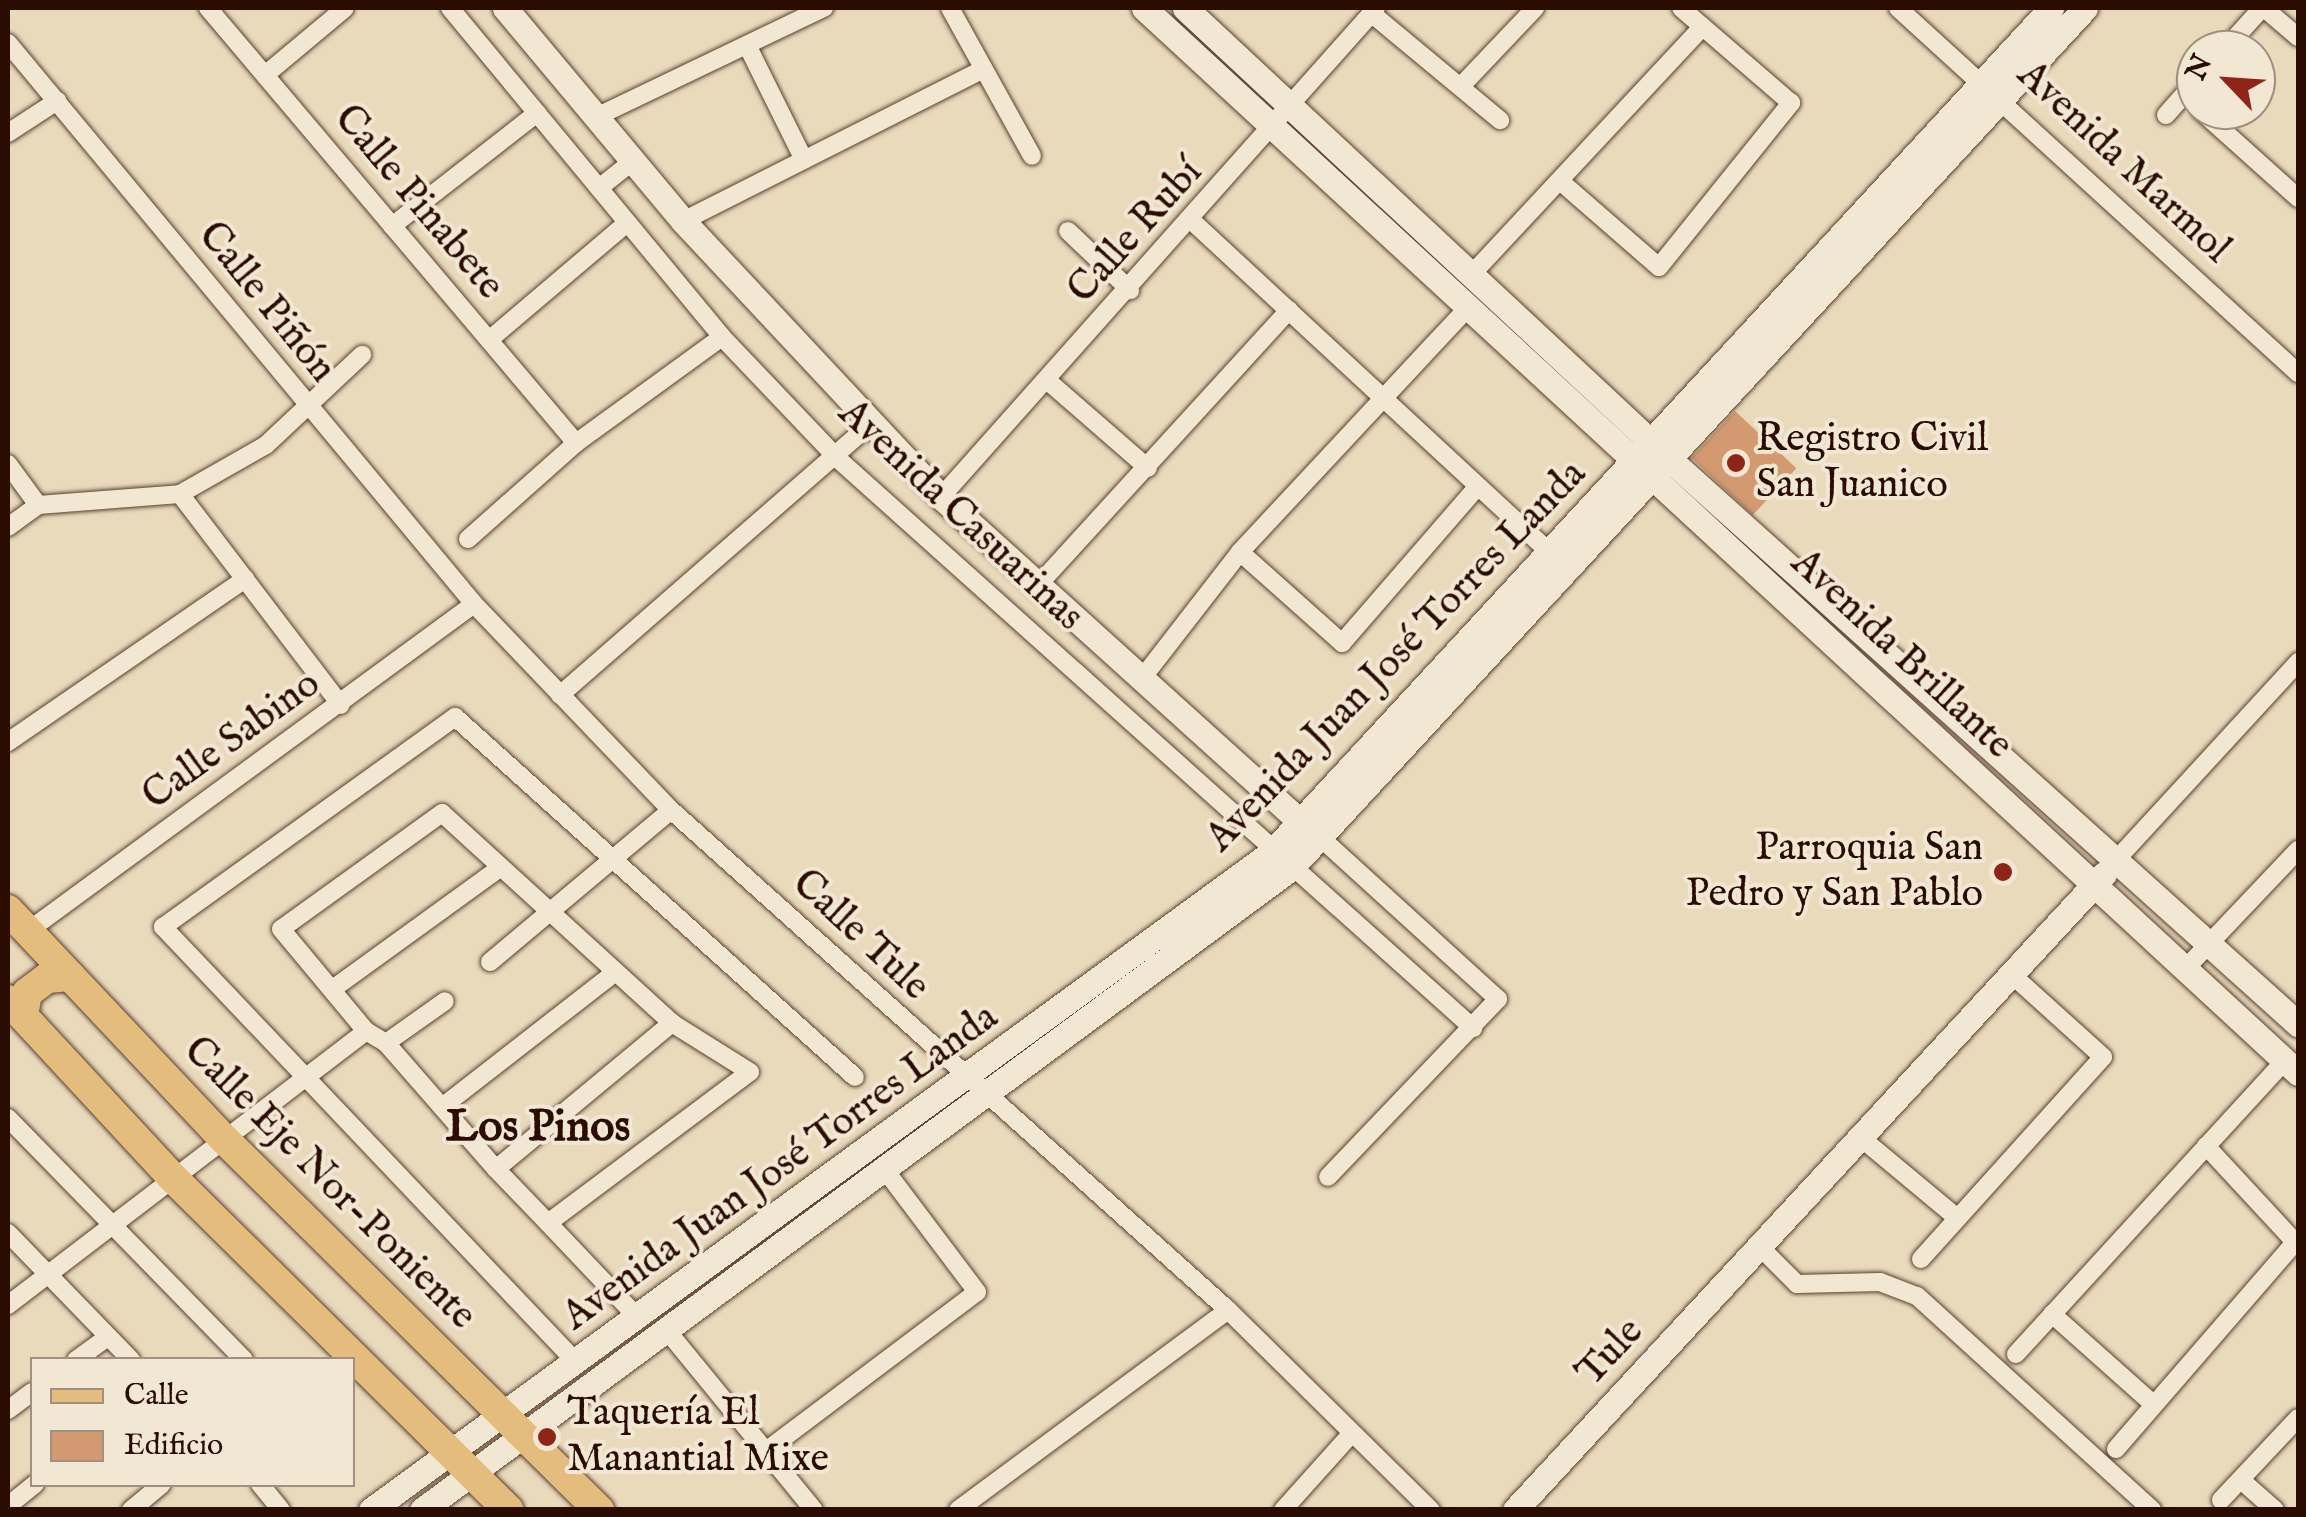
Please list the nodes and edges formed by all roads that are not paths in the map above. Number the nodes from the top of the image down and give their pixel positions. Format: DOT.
graph roads {
  1 [pos="208,8"];
  2 [pos="345,8"];
  3 [pos="450,8"];
  4 [pos="505,8"];
  5 [pos="824,8"];
  6 [pos="950,8"];
  7 [pos="1144,8"];
  8 [pos="1185,8"];
  9 [pos="1535,8"];
  10 [pos="1681,8"];
  11 [pos="1898,8"];
  12 [pos="2051,8"];
  13 [pos="2084,8"];
  14 [pos="2263,8"];
  15 [pos="1373,10"];
  16 [pos="1702,27"];
  17 [pos="2243,30"];
  18 [pos="2298,36"];
  19 [pos="8,43"];
  20 [pos="748,45"];
  21 [pos="984,69"];
  22 [pos="265,76"];
  23 [pos="1463,84"];
  24 [pos="1991,88"];
  25 [pos="57,101"];
  26 [pos="2176,108"];
  27 [pos="536,113"];
  28 [pos="2166,114"];
  29 [pos="596,117"];
  30 [pos="1283,119"];
  31 [pos="1500,120"];
  32 [pos="2227,130"];
  33 [pos="8,133"];
  34 [pos="1032,156"];
  35 [pos="804,160"];
  36 [pos="633,161"];
  37 [pos="1560,181"];
  38 [pos="599,188"];
  39 [pos="2298,198"];
  40 [pos="682,221"];
  41 [pos="1192,221"];
  42 [pos="627,223"];
  43 [pos="392,226"];
  44 [pos="1068,231"];
  45 [pos="1471,275"];
  46 [pos="1130,290"];
  47 [pos="1469,306"];
  48 [pos="1289,310"];
  49 [pos="722,337"];
  50 [pos="488,340"];
  51 [pos="362,355"];
  52 [pos="2298,373"];
  53 [pos="1049,382"];
  54 [pos="1383,395"];
  55 [pos="307,408"];
  56 [pos="872,423"];
  57 [pos="576,443"];
  58 [pos="838,458"];
  59 [pos="1653,461"];
  60 [pos="8,464"];
  61 [pos="1148,468"];
  62 [pos="1477,486"];
  63 [pos="180,494"];
  64 [pos="942,497"];
  65 [pos="38,505"];
  66 [pos="8,527"];
  67 [pos="468,539"];
  68 [pos="1240,552"];
  69 [pos="1552,554"];
  70 [pos="245,579"];
  71 [pos="1039,584"];
  72 [pos="474,604"];
  73 [pos="2298,662"];
  74 [pos="1140,681"];
  75 [pos="560,695"];
  76 [pos="341,705"];
  77 [pos="8,742"];
  78 [pos="671,810"];
  79 [pos="1300,822"];
  80 [pos="1322,839"];
  81 [pos="2297,856"];
  82 [pos="609,859"];
  83 [pos="2117,859"];
  84 [pos="1281,861"];
  85 [pos="500,868"];
  86 [pos="2095,884"];
  87 [pos="553,915"];
  88 [pos="16,929"];
  89 [pos="2213,943"];
  90 [pos="490,962"];
  91 [pos="2186,968"];
  92 [pos="614,972"];
  93 [pos="2012,974"];
  94 [pos="70,976"];
  95 [pos="334,988"];
  96 [pos="445,1001"];
  97 [pos="15,1008"];
  98 [pos="672,1023"];
  99 [pos="2298,1024"];
  100 [pos="1473,1028"];
  101 [pos="366,1031"];
  102 [pos="386,1043"];
  103 [pos="2292,1066"];
  104 [pos="305,1076"];
  105 [pos="856,1077"];
  106 [pos="975,1089"];
  107 [pos="442,1107"];
  108 [pos="8,1118"];
  109 [pos="1860,1137"];
  110 [pos="224,1139"];
  111 [pos="2206,1146"];
  112 [pos="496,1168"];
  113 [pos="885,1170"];
  114 [pos="1328,1177"];
  115 [pos="173,1178"];
  116 [pos="1956,1217"];
  117 [pos="548,1223"];
  118 [pos="113,1225"];
  119 [pos="8,1232"];
  120 [pos="1761,1248"];
  121 [pos="1921,1259"];
  122 [pos="48,1275"];
  123 [pos="8,1306"];
  124 [pos="1228,1310"];
  125 [pos="2052,1314"];
  126 [pos="638,1318"];
  127 [pos="668,1334"];
  128 [pos="106,1338"];
  129 [pos="2016,1354"];
  130 [pos="80,1357"];
  131 [pos="127,1357"];
  132 [pos="241,1357"];
  133 [pos="576,1362"];
  134 [pos="30,1394"];
  135 [pos="2152,1404"];
  136 [pos="8,1410"];
  137 [pos="501,1413"];
  138 [pos="2298,1418"];
  139 [pos="1352,1433"];
  140 [pos="525,1436"];
  141 [pos="452,1448"];
  142 [pos="2116,1449"];
  143 [pos="762,1454"];
  144 [pos="475,1472"];
  145 [pos="2241,1480"];
  146 [pos="31,1487"];
  147 [pos="158,1487"];
  148 [pos="2222,1500"];
  149 [pos="14,1501"];
  150 [pos="131,1510"];
  151 [pos="371,1510"];
  152 [pos="422,1510"];
  153 [pos="510,1510"];
  154 [pos="598,1510"];
  155 [pos="814,1510"];
  156 [pos="958,1510"];
  157 [pos="1282,1510"];
  158 [pos="1431,1510"];
  159 [pos="1515,1510"];
  160 [pos="2152,1510"];
  161 [pos="2275,1510"];
  1 -- 22 [label="street, Calle Pinabete"];
  2 -- 22 [label="street"];
  3 -- 27 [label="street, Avenida Casuarinas"];
  4 -- 29 [label="main road, Avenida Casuarinas"];
  5 -- 20 [label="street"];
  6 -- 21 [label="street"];
  7 -- 30 [label="main road, Avenida Brillante"];
  8 -- 30 [label="main road, Avenida Brillante"];
  9 -- 23 [label="street"];
  10 -- 16 [label="street"];
  11 -- 24 [label="street, Avenida Marmol"];
  12 -- 24 [label="main road, Avenida Juan José Torres Landa"];
  13 -- 24 [label="main road, Avenida Juan José Torres Landa"];
  14 -- 17 [label="street"];
  14 -- 18 [label="street"];
  15 -- 23 [label="street"];
  15 -- 30 [label="street, Calle Rubí"];
  16 -- 37 [label="street"];
  16 -- 37 [label="street"];
  19 -- 25 [label="street, Calle Piñón"];
  20 -- 29 [label="street"];
  20 -- 35 [label="street"];
  21 -- 34 [label="street"];
  21 -- 35 [label="street"];
  22 -- 43 [label="street, Calle Pinabete"];
  23 -- 31 [label="street"];
  24 -- 52 [label="street, Avenida Marmol"];
  24 -- 59 [label="main road, Avenida Juan José Torres Landa"];
  25 -- 33 [label="street"];
  25 -- 55 [label="street, Calle Piñón"];
  26 -- 28 [label="street"];
  27 -- 38 [label="street, Avenida Casuarinas"];
  27 -- 43 [label="street"];
  29 -- 36 [label="main road, Avenida Casuarinas"];
  30 -- 41 [label="street, Calle Rubí"];
  30 -- 45 [label="main road, Avenida Brillante"];
  30 -- 47 [label="main road, Avenida Brillante"];
  32 -- 39 [label="street"];
  35 -- 40 [label="street"];
  36 -- 38 [label="street"];
  36 -- 40 [label="main road, Avenida Casuarinas"];
  37 -- 45 [label="street"];
  38 -- 42 [label="street, Avenida Casuarinas"];
  40 -- 56 [label="main road, Avenida Casuarinas"];
  41 -- 46 [label="street, Calle Rubí"];
  41 -- 48 [label="street"];
  42 -- 49 [label="street, Avenida Casuarinas"];
  42 -- 50 [label="street"];
  43 -- 50 [label="street, Calle Pinabete"];
  44 -- 46 [label="street"];
  45 -- 59 [label="main road, Avenida Brillante"];
  46 -- 53 [label="street, Calle Rubí"];
  47 -- 54 [label="street"];
  47 -- 59 [label="main road, Avenida Brillante"];
  48 -- 54 [label="street"];
  48 -- 61 [label="street"];
  49 -- 57 [label="street"];
  49 -- 58 [label="street, Avenida Casuarinas"];
  50 -- 57 [label="street, Calle Pinabete"];
  51 -- 55 [label="street"];
  53 -- 61 [label="street"];
  53 -- 64 [label="street, Calle Rubí"];
  54 -- 62 [label="street"];
  54 -- 68 [label="street"];
  55 -- 63 [label="street"];
  55 -- 72 [label="street, Calle Piñón"];
  56 -- 58 [label="street"];
  56 -- 64 [label="main road, Avenida Casuarinas"];
  57 -- 67 [label="street"];
  58 -- 75 [label="street"];
  58 -- 84 [label="street, Avenida Casuarinas"];
  59 -- 69 [label="main road, Avenida Juan José Torres Landa"];
  59 -- 80 [label="main road, Avenida Juan José Torres Landa"];
  59 -- 83 [label="main road, Avenida Brillante"];
  59 -- 86 [label="main road, Avenida Brillante"];
  60 -- 65 [label="street"];
  61 -- 71 [label="street"];
  62 -- 68 [label="street"];
  62 -- 69 [label="street"];
  63 -- 65 [label="street"];
  63 -- 70 [label="street"];
  64 -- 71 [label="main road, Avenida Casuarinas"];
  65 -- 66 [label="street"];
  68 -- 74 [label="street"];
  69 -- 79 [label="main road, Avenida Juan José Torres Landa"];
  70 -- 76 [label="street"];
  70 -- 77 [label="street"];
  71 -- 74 [label="main road, Avenida Casuarinas"];
  72 -- 75 [label="street, Calle Tule"];
  72 -- 76 [label="street, Calle Sabino"];
  73 -- 83 [label="street"];
  74 -- 79 [label="main road, Avenida Casuarinas"];
  75 -- 78 [label="street, Calle Tule"];
  76 -- 88 [label="street, Calle Sabino"];
  78 -- 82 [label="street"];
  78 -- 106 [label="street, Calle Tule"];
  79 -- 80 [label="main road, Avenida Casuarinas"];
  79 -- 84 [label="main road, Avenida Juan José Torres Landa"];
  80 -- 84 [label="main road, Avenida Juan José Torres Landa"];
  80 -- 100 [label="street, Avenida Casuarinas"];
  81 -- 89 [label="street"];
  82 -- 87 [label="street"];
  82 -- 104 [label="street"];
  82 -- 105 [label="street"];
  83 -- 86 [label="main road, Tule"];
  83 -- 89 [label="main road, Avenida Brillante"];
  84 -- 100 [label="street, Avenida Casuarinas"];
  84 -- 106 [label="main road, Avenida Juan José Torres Landa"];
  85 -- 87 [label="street"];
  85 -- 95 [label="street"];
  85 -- 95 [label="street"];
  86 -- 91 [label="main road, Avenida Brillante"];
  86 -- 93 [label="main road, Tule"];
  87 -- 90 [label="street"];
  87 -- 92 [label="street"];
  88 -- 94 [label="main road, Calle Eje Nor-Poniente"];
  89 -- 91 [label="street"];
  89 -- 99 [label="main road, Avenida Brillante"];
  91 -- 103 [label="main road, Avenida Brillante"];
  92 -- 98 [label="street"];
  92 -- 107 [label="street"];
  93 -- 109 [label="main road, Tule"];
  93 -- 116 [label="street"];
  94 -- 97 [label="main road"];
  94 -- 110 [label="main road, Calle Eje Nor-Poniente"];
  95 -- 101 [label="street"];
  96 -- 102 [label="street"];
  97 -- 115 [label="main road"];
  98 -- 112 [label="street"];
  98 -- 117 [label="street"];
  100 -- 114 [label="street"];
  101 -- 102 [label="street"];
  101 -- 104 [label="street"];
  102 -- 107 [label="street"];
  103 -- 111 [label="street"];
  104 -- 110 [label="street"];
  104 -- 133 [label="street"];
  106 -- 113 [label="main road, Avenida Juan José Torres Landa"];
  106 -- 124 [label="street, Calle Tule"];
  106 -- 126 [label="main road, Avenida Juan José Torres Landa"];
  107 -- 112 [label="street"];
  108 -- 118 [label="street"];
  109 -- 116 [label="street"];
  109 -- 120 [label="main road, Tule"];
  110 -- 115 [label="street"];
  110 -- 137 [label="main road, Calle Eje Nor-Poniente"];
  111 -- 125 [label="street"];
  111 -- 135 [label="street"];
  112 -- 117 [label="street"];
  113 -- 127 [label="main road, Avenida Juan José Torres Landa"];
  113 -- 143 [label="street"];
  115 -- 118 [label="street"];
  115 -- 141 [label="main road"];
  116 -- 121 [label="street"];
  117 -- 126 [label="street"];
  118 -- 122 [label="street"];
  118 -- 132 [label="street"];
  119 -- 122 [label="street"];
  120 -- 159 [label="main road, Tule"];
  120 -- 160 [label="street"];
  122 -- 123 [label="street"];
  122 -- 128 [label="street"];
  124 -- 139 [label="street, Calle Tule"];
  124 -- 156 [label="street"];
  125 -- 129 [label="street"];
  125 -- 135 [label="street"];
  126 -- 133 [label="main road, Avenida Juan José Torres Landa"];
  127 -- 140 [label="main road, Avenida Juan José Torres Landa"];
  127 -- 143 [label="street"];
  128 -- 130 [label="street"];
  128 -- 131 [label="street"];
  133 -- 137 [label="main road, Avenida Juan José Torres Landa"];
  134 -- 136 [label="street"];
  135 -- 142 [label="street"];
  137 -- 140 [label="main road, Calle Eje Nor-Poniente"];
  137 -- 141 [label="main road, Avenida Juan José Torres Landa"];
  138 -- 145 [label="street"];
  139 -- 157 [label="street"];
  139 -- 158 [label="street, Calle Tule"];
  140 -- 144 [label="main road, Avenida Juan José Torres Landa"];
  140 -- 154 [label="main road, Calle Eje Nor-Poniente"];
  141 -- 144 [label="main road"];
  141 -- 151 [label="main road, Avenida Juan José Torres Landa"];
  143 -- 155 [label="street"];
  144 -- 152 [label="main road, Avenida Juan José Torres Landa"];
  144 -- 153 [label="main road"];
  145 -- 148 [label="street"];
  145 -- 161 [label="street"];
  146 -- 149 [label="street"];
  147 -- 150 [label="street"];
}
